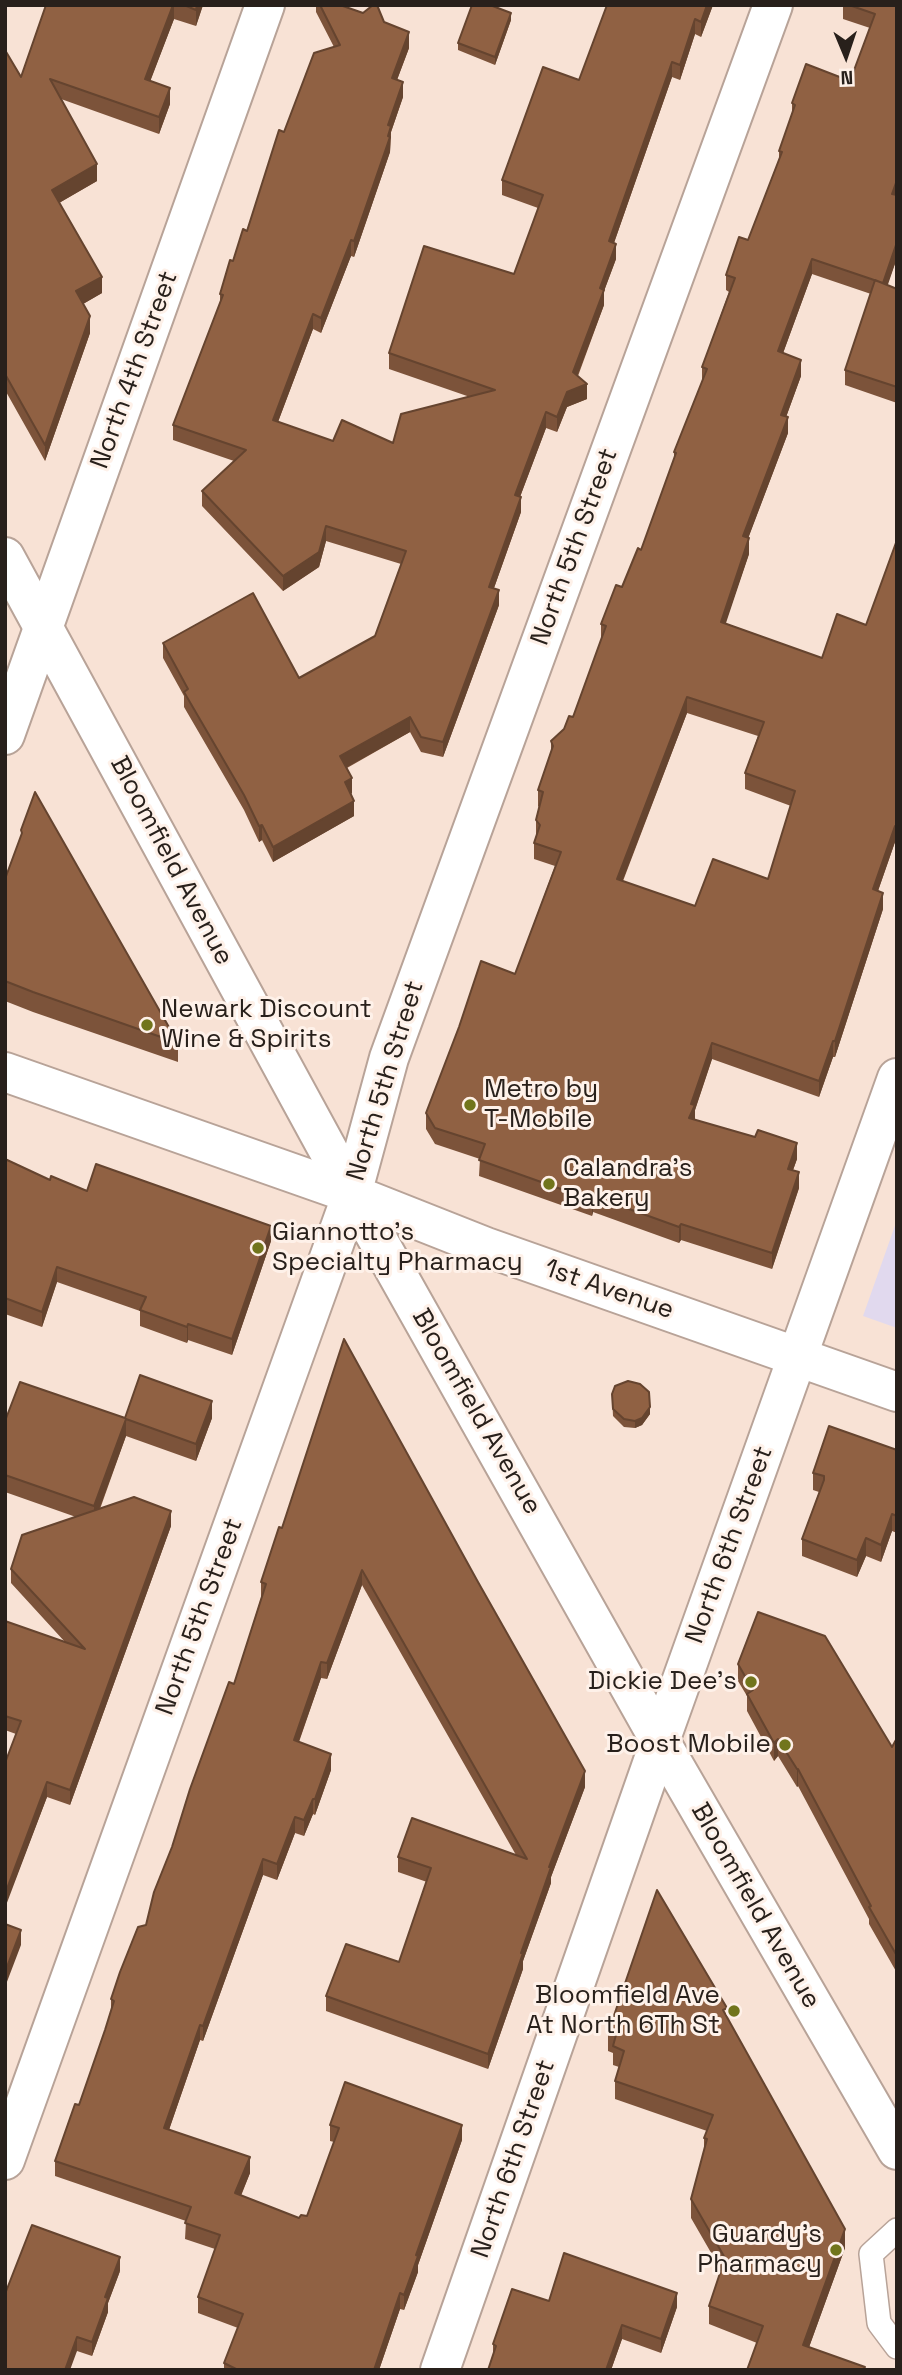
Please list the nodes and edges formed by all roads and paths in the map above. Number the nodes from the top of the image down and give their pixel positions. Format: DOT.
graph roads {
  1 [pos="265,5"];
  2 [pos="773,5"];
  3 [pos="5,557"];
  4 [pos="44,626"];
  5 [pos="14,682"];
  6 [pos="5,735"];
  7 [pos="5,1072"];
  8 [pos="897,1078"];
  9 [pos="352,1194"];
  10 [pos="797,1356"];
  11 [pos="897,1392"];
  12 [pos="660,1741"];
  13 [pos="897,2151"];
  14 [pos="5,2160"];
  15 [pos="897,2230"];
  16 [pos="897,2347"];
  17 [pos="440,2370"];
  1 -- 4 [label="street, North 4th Street"];
  2 -- 9 [label="street, North 5th Street"];
  3 -- 4 [label="street, Bloomfield Avenue"];
  4 -- 5 [label="street, North 4th Street"];
  4 -- 9 [label="street, Bloomfield Avenue"];
  5 -- 6 [label="street, North 4th Street"];
  7 -- 9 [label="street, 1st Avenue"];
  8 -- 10 [label="street, North 6th Street"];
  9 -- 10 [label="street, 1st Avenue"];
  9 -- 12 [label="street, Bloomfield Avenue"];
  9 -- 14 [label="street, North 5th Street"];
  10 -- 11 [label="street, 1st Avenue"];
  10 -- 12 [label="street, North 6th Street"];
  12 -- 13 [label="street, Bloomfield Avenue"];
  12 -- 17 [label="street, North 6th Street"];
  15 -- 16 [label="lane"];
}
